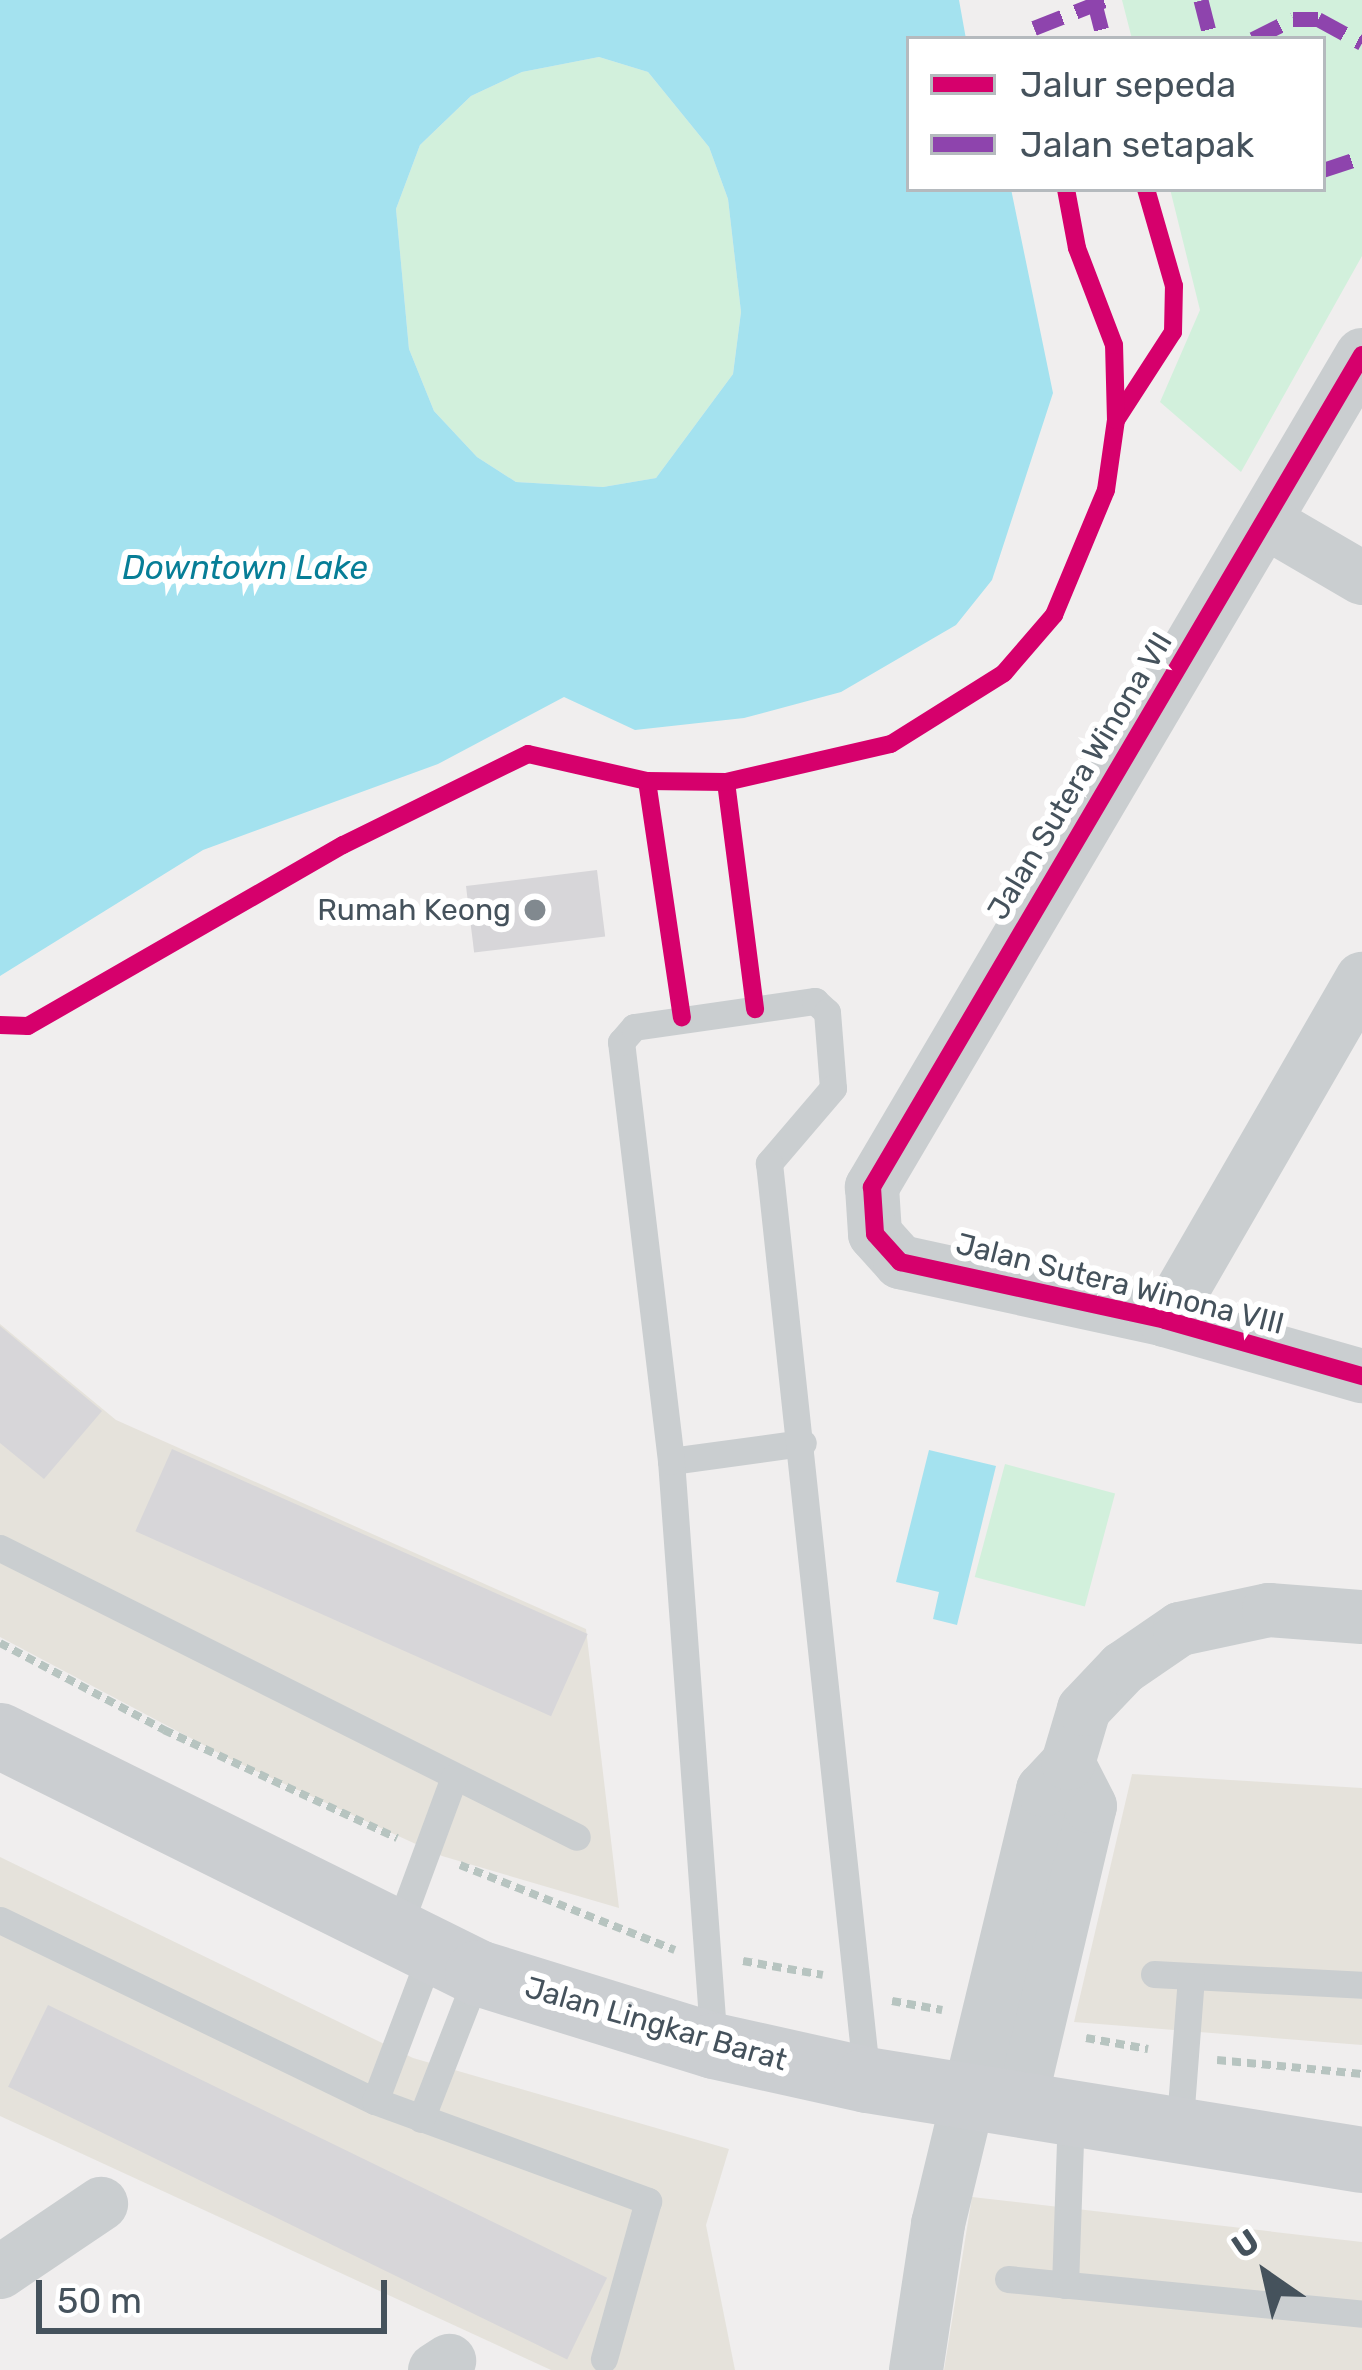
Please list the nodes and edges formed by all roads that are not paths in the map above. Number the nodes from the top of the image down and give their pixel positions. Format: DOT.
graph roads {
  1 [pos="1362,355"];
  2 [pos="1265,522"];
  3 [pos="1362,578"];
  4 [pos="1362,979"];
  5 [pos="875,1234"];
  6 [pos="1165,1320"];
  7 [pos="1362,1376"];
  8 [pos="803,1444"];
  9 [pos="671,1461"];
  10 [pos="0,1548"];
  11 [pos="1362,1617"];
  12 [pos="0,1736"];
  13 [pos="454,1777"];
  14 [pos="577,1837"];
  15 [pos="0,1920"];
  16 [pos="434,1955"];
  17 [pos="1154,1974"];
  18 [pos="1191,1976"];
  19 [pos="1362,1985"];
  20 [pos="714,2046"];
  21 [pos="867,2080"];
  22 [pos="375,2101"];
  23 [pos="1020,2106"];
  24 [pos="421,2119"];
  25 [pos="1179,2135"];
  26 [pos="1362,2160"];
  27 [pos="101,2204"];
  28 [pos="0,2272"];
  29 [pos="1008,2279"];
  30 [pos="1065,2285"];
  31 [pos="1362,2314"];
  32 [pos="604,2359"];
  33 [pos="916,2370"];
  1 -- 2 [label="street, Jalan Sutera Winona VII"];
  2 -- 3 [label="street"];
  2 -- 5 [label="street, Jalan Sutera Winona VII"];
  4 -- 6 [label="street"];
  5 -- 6 [label="street, Jalan Sutera Winona VIII"];
  6 -- 7 [label="street, Jalan Sutera Winona VIII"];
  8 -- 9 [label="lane"];
  8 -- 9 [label="lane"];
  8 -- 21 [label="lane"];
  9 -- 20 [label="lane"];
  10 -- 13 [label="lane"];
  11 -- 23 [label="street"];
  12 -- 16 [label="street, Jalan Lingkar Barat"];
  13 -- 14 [label="lane"];
  13 -- 16 [label="lane"];
  15 -- 22 [label="lane"];
  16 -- 20 [label="street, Jalan Lingkar Barat"];
  16 -- 22 [label="lane"];
  16 -- 24 [label="lane"];
  17 -- 18 [label="lane"];
  18 -- 19 [label="lane"];
  18 -- 25 [label="lane"];
  20 -- 21 [label="street, Jalan Lingkar Barat"];
  21 -- 23 [label="street, Jalan Lingkar Barat"];
  22 -- 24 [label="lane"];
  23 -- 25 [label="street, Jalan Lingkar Barat"];
  23 -- 30 [label="lane"];
  23 -- 33 [label="street"];
  24 -- 32 [label="lane"];
  25 -- 26 [label="street, Jalan Lingkar Barat"];
  27 -- 28 [label="street"];
  29 -- 30 [label="lane"];
  30 -- 31 [label="lane"];
}
